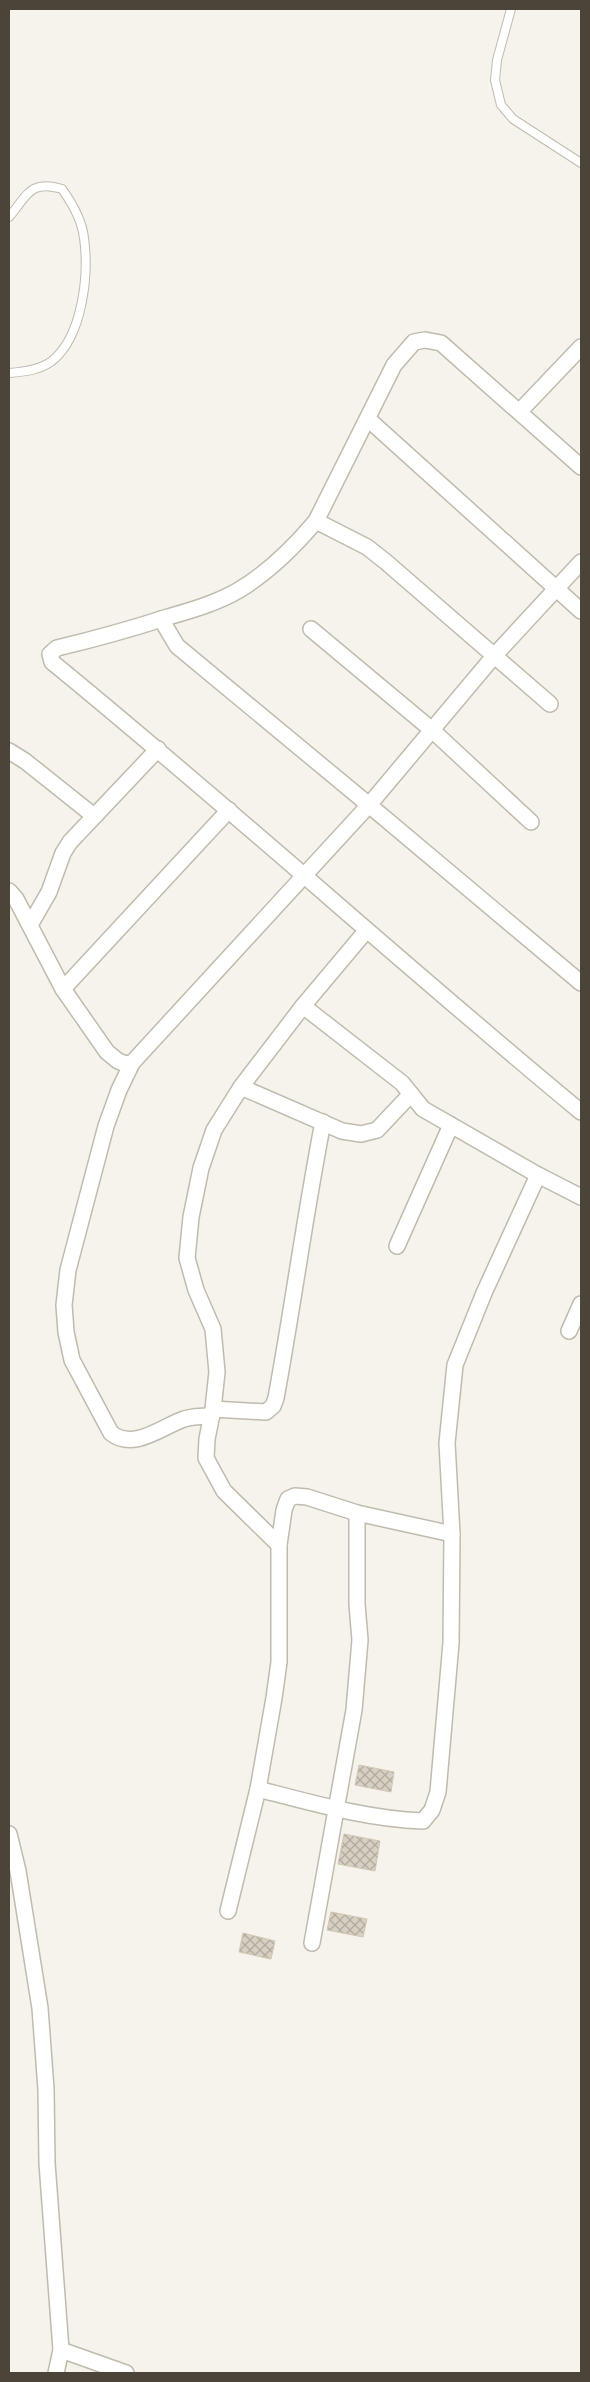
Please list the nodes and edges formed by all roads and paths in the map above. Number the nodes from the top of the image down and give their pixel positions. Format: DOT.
graph roads {
  1 [pos="511,9"];
  2 [pos="581,163"];
  3 [pos="9,217"];
  4 [pos="581,347"];
  5 [pos="9,373"];
  6 [pos="520,411"];
  7 [pos="368,419"];
  8 [pos="581,467"];
  9 [pos="316,522"];
  10 [pos="581,562"];
  11 [pos="558,590"];
  12 [pos="581,611"];
  13 [pos="161,620"];
  14 [pos="311,629"];
  15 [pos="494,656"];
  16 [pos="550,704"];
  17 [pos="432,730"];
  18 [pos="158,750"];
  19 [pos="9,752"];
  20 [pos="369,805"];
  21 [pos="229,810"];
  22 [pos="94,816"];
  23 [pos="531,822"];
  24 [pos="306,876"];
  25 [pos="9,891"];
  26 [pos="30,925"];
  27 [pos="366,931"];
  28 [pos="581,983"];
  29 [pos="63,989"];
  30 [pos="303,1006"];
  31 [pos="132,1063"];
  32 [pos="240,1087"];
  33 [pos="411,1094"];
  34 [pos="581,1112"];
  35 [pos="323,1122"];
  36 [pos="451,1126"];
  37 [pos="538,1175"];
  38 [pos="581,1198"];
  39 [pos="397,1246"];
  40 [pos="581,1304"];
  41 [pos="569,1331"];
  42 [pos="213,1413"];
  43 [pos="357,1513"];
  44 [pos="452,1534"];
  45 [pos="279,1545"];
  46 [pos="258,1790"];
  47 [pos="337,1810"];
  48 [pos="9,1834"];
  49 [pos="228,1911"];
  50 [pos="312,1943"];
  51 [pos="61,2350"];
  52 [pos="56,2373"];
  53 [pos="126,2373"];
  1 -- 2 [label="lane"];
  3 -- 5 [label="lane"];
  4 -- 6 [label="street"];
  6 -- 7 [label="street"];
  6 -- 8 [label="street"];
  7 -- 9 [label="street"];
  7 -- 11 [label="street"];
  9 -- 13 [label="street"];
  9 -- 15 [label="street"];
  10 -- 11 [label="street"];
  11 -- 12 [label="street"];
  11 -- 15 [label="street"];
  13 -- 18 [label="street"];
  13 -- 20 [label="street"];
  14 -- 17 [label="street"];
  15 -- 16 [label="street"];
  15 -- 17 [label="street"];
  17 -- 20 [label="street"];
  17 -- 23 [label="street"];
  18 -- 21 [label="street"];
  18 -- 22 [label="street"];
  19 -- 22 [label="street"];
  20 -- 24 [label="street"];
  20 -- 28 [label="street"];
  21 -- 24 [label="street"];
  21 -- 29 [label="street"];
  22 -- 26 [label="street"];
  24 -- 27 [label="street"];
  24 -- 31 [label="street"];
  25 -- 26 [label="street"];
  26 -- 29 [label="street"];
  27 -- 30 [label="street"];
  27 -- 34 [label="street"];
  29 -- 31 [label="street"];
  30 -- 32 [label="street"];
  30 -- 33 [label="street"];
  31 -- 42 [label="street"];
  32 -- 35 [label="street"];
  32 -- 42 [label="street"];
  33 -- 35 [label="street"];
  33 -- 36 [label="street"];
  35 -- 42 [label="street"];
  36 -- 37 [label="street"];
  36 -- 39 [label="street"];
  37 -- 38 [label="street"];
  37 -- 44 [label="street"];
  40 -- 41 [label="street"];
  42 -- 45 [label="street"];
  43 -- 44 [label="street"];
  43 -- 45 [label="street"];
  43 -- 47 [label="street"];
  44 -- 47 [label="street"];
  45 -- 46 [label="street"];
  46 -- 47 [label="street"];
  46 -- 49 [label="street"];
  47 -- 50 [label="street"];
  48 -- 51 [label="street"];
  51 -- 52 [label="street"];
  51 -- 53 [label="street"];
}
